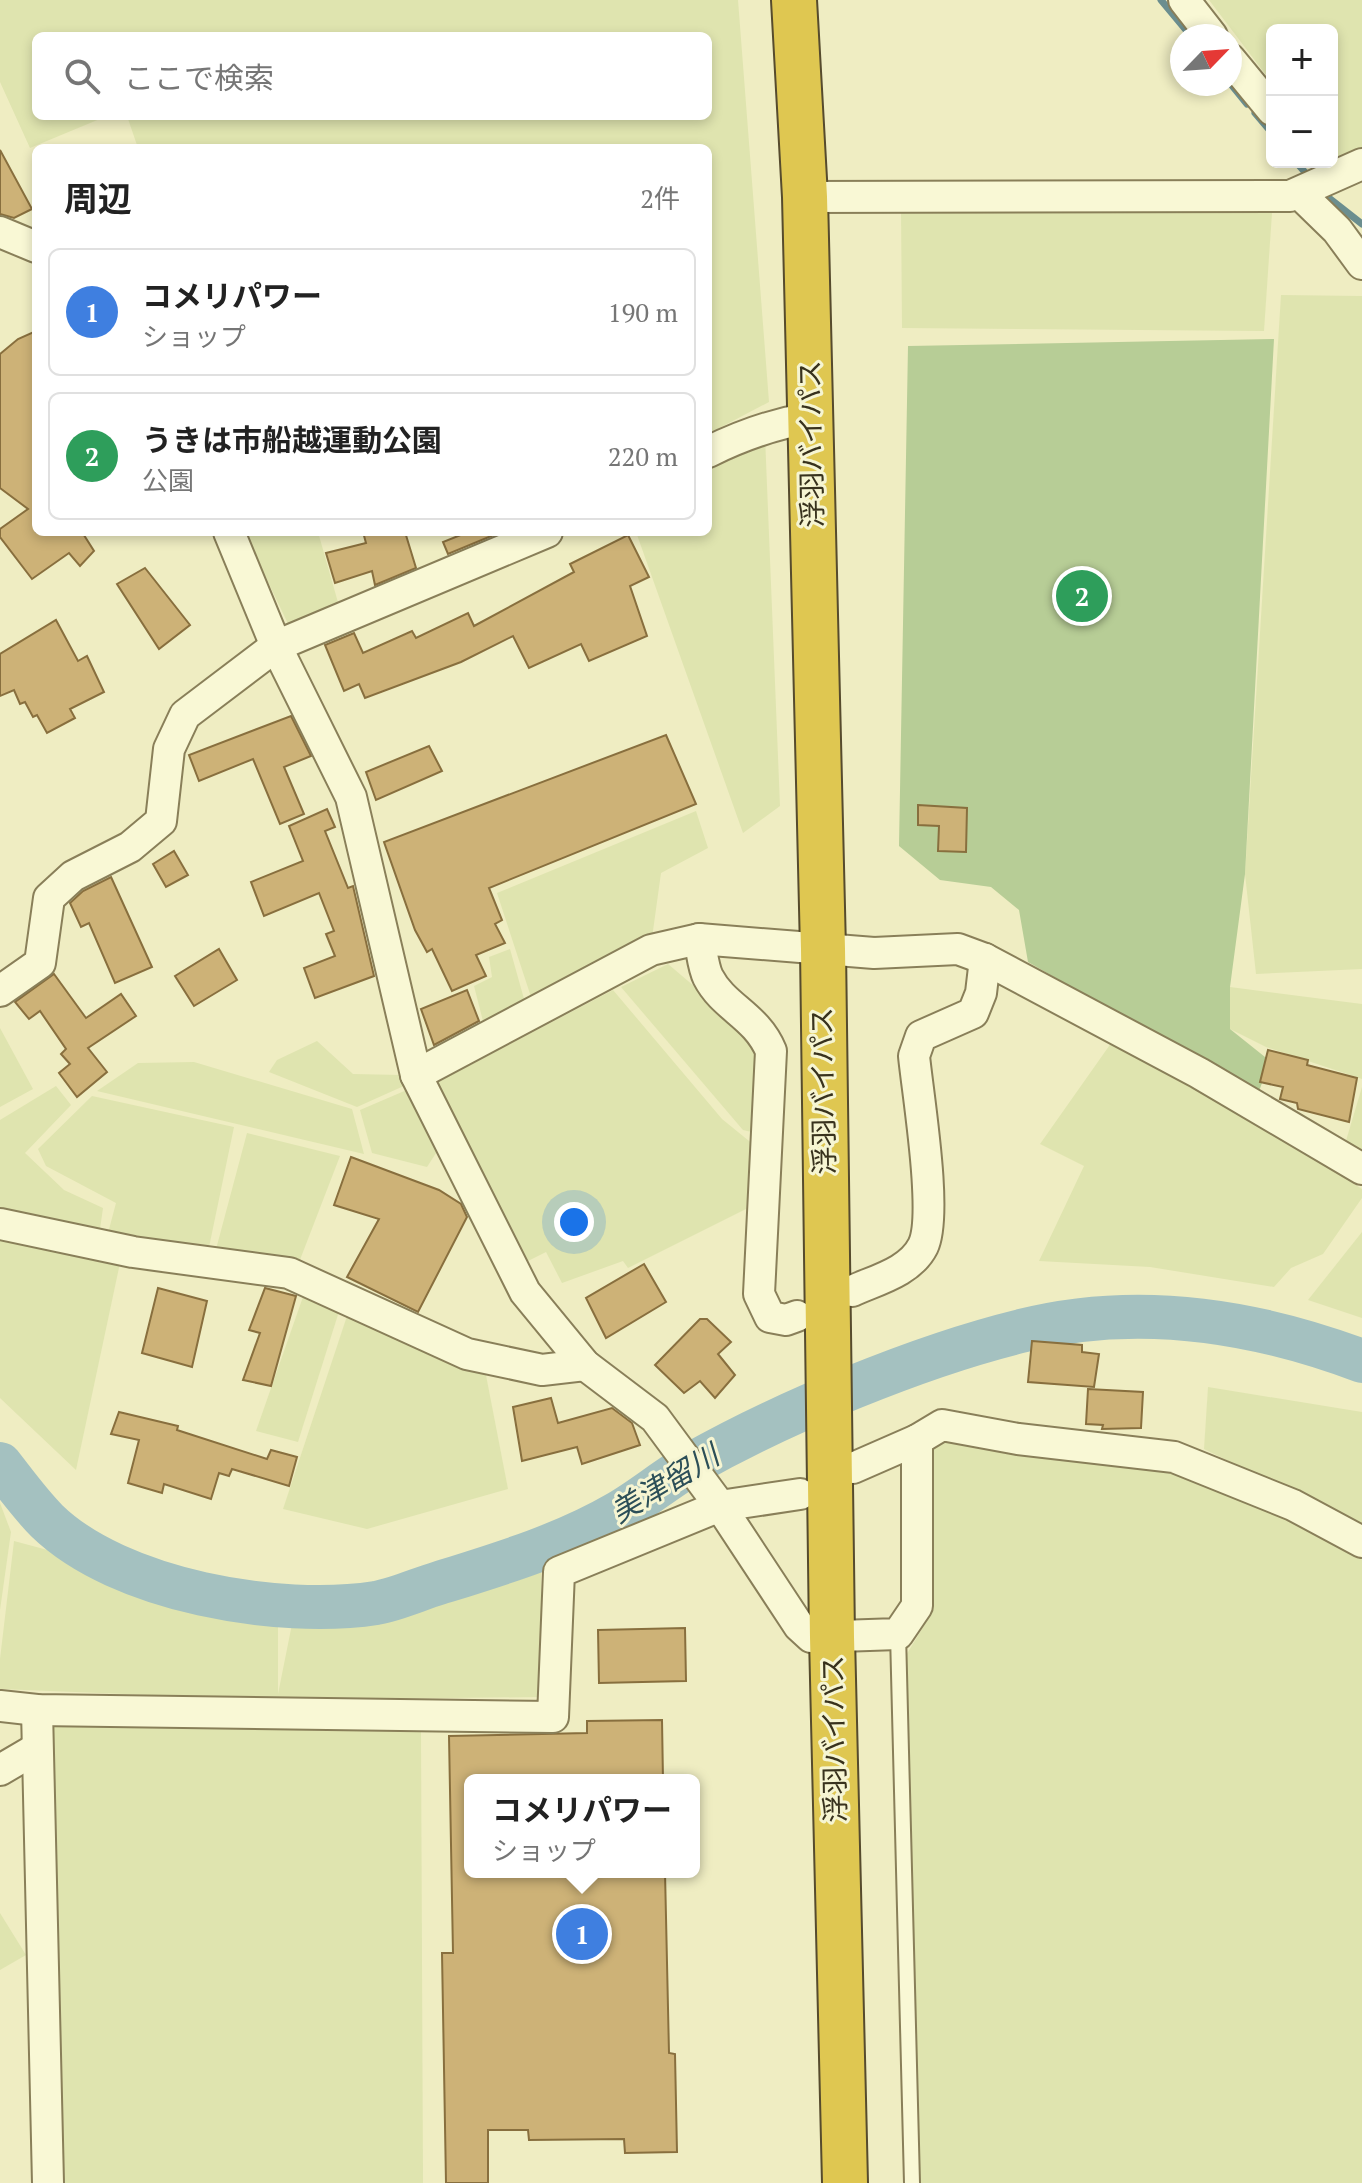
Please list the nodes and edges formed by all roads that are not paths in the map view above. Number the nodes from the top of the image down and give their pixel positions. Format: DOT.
graph roads {
  1 [pos="794,0"];
  2 [pos="1184,0"];
  3 [pos="1203,24"];
  4 [pos="1242,74"];
  5 [pos="1266,103"];
  6 [pos="1362,164"];
  7 [pos="1315,181"];
  8 [pos="805,197"];
  9 [pos="0,232"];
  10 [pos="32,245"];
  11 [pos="1362,264"];
  12 [pos="810,418"];
  13 [pos="712,450"];
  14 [pos="231,536"];
  15 [pos="537,536"];
  16 [pos="276,646"];
  17 [pos="699,939"];
  18 [pos="823,949"];
  19 [pos="985,959"];
  20 [pos="0,991"];
  21 [pos="416,1075"];
  22 [pos="1362,1169"];
  23 [pos="0,1224"];
  24 [pos="852,1291"];
  25 [pos="811,1326"];
  26 [pos="585,1365"];
  27 [pos="917,1440"];
  28 [pos="841,1454"];
  29 [pos="800,1494"];
  30 [pos="720,1506"];
  31 [pos="1362,1542"];
  32 [pos="898,1634"];
  33 [pos="832,1637"];
  34 [pos="0,1706"];
  35 [pos="37,1710"];
  36 [pos="36,1749"];
  37 [pos="0,1770"];
  38 [pos="48,2183"];
  39 [pos="845,2183"];
  40 [pos="912,2183"];
  1 -- 8 [label="highway, 浮羽バイパス"];
  2 -- 3 [label="street"];
  4 -- 5 [label="street"];
  6 -- 7 [label="street"];
  7 -- 8 [label="street"];
  7 -- 11 [label="street"];
  8 -- 12 [label="highway, 浮羽バイパス"];
  9 -- 10 [label="street"];
  12 -- 13 [label="street"];
  12 -- 18 [label="highway, 浮羽バイパス"];
  14 -- 16 [label="street"];
  15 -- 16 [label="street"];
  16 -- 20 [label="street"];
  16 -- 21 [label="street"];
  17 -- 18 [label="street"];
  17 -- 21 [label="street"];
  17 -- 25 [label="street"];
  18 -- 19 [label="street"];
  18 -- 25 [label="highway, 浮羽バイパス"];
  19 -- 22 [label="street"];
  19 -- 24 [label="street"];
  21 -- 26 [label="street"];
  23 -- 26 [label="street"];
  25 -- 28 [label="highway, 浮羽バイパス"];
  26 -- 30 [label="street"];
  27 -- 28 [label="street"];
  27 -- 31 [label="street"];
  27 -- 32 [label="street"];
  28 -- 33 [label="highway, 浮羽バイパス"];
  29 -- 30 [label="street"];
  30 -- 33 [label="street"];
  30 -- 35 [label="street"];
  32 -- 33 [label="street"];
  32 -- 40 [label="lane"];
  33 -- 39 [label="highway, 浮羽バイパス"];
  34 -- 35 [label="street"];
  35 -- 36 [label="street"];
  36 -- 37 [label="street"];
  36 -- 38 [label="street"];
}
